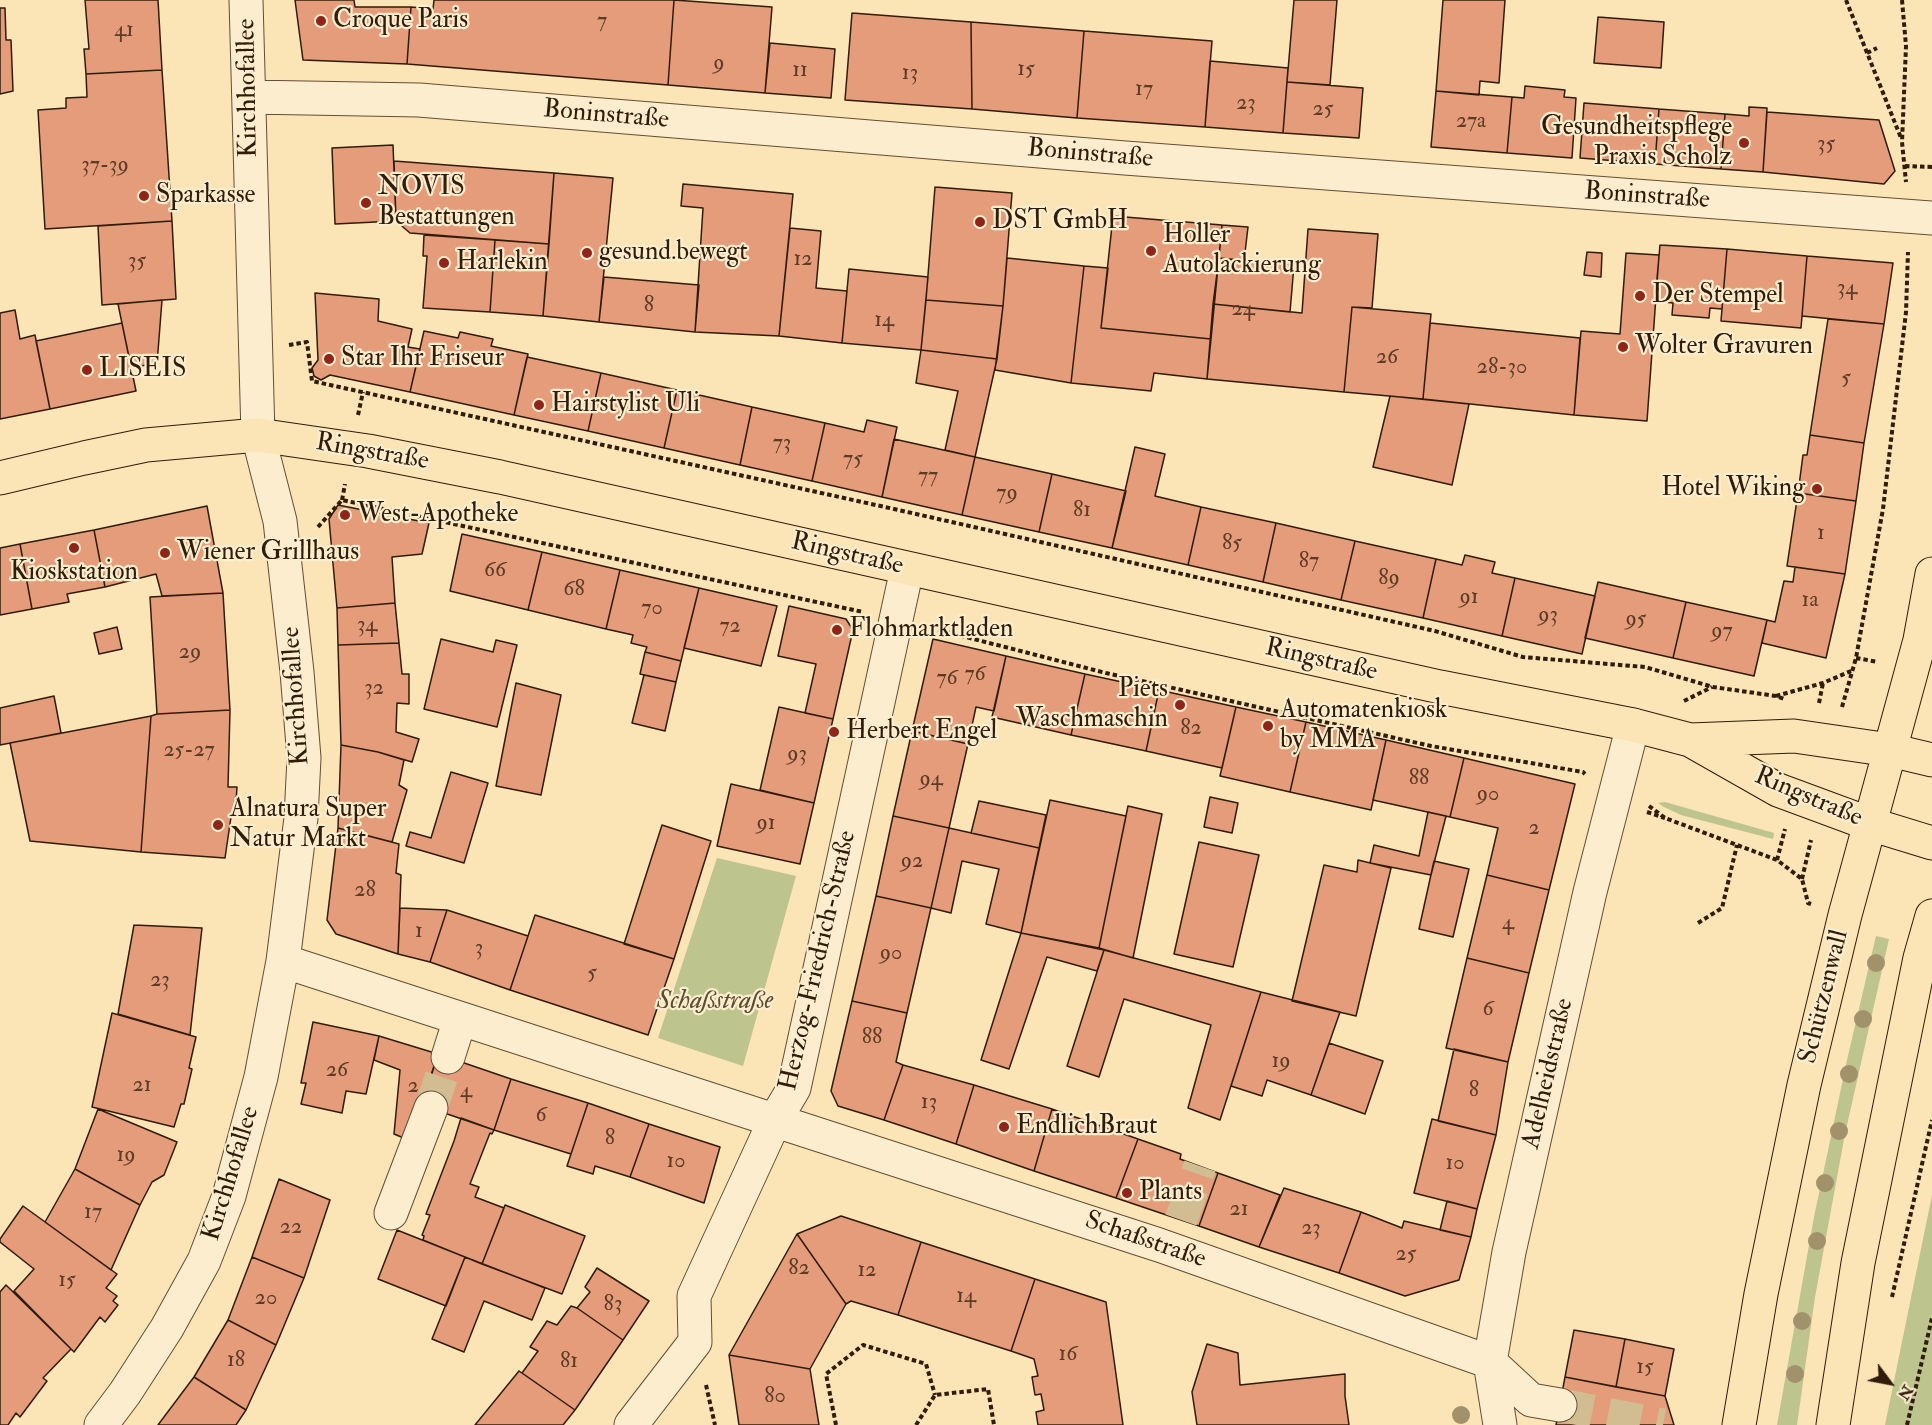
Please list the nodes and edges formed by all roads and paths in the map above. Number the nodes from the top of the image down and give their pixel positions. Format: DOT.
graph roads {
  1 [pos="246,0"];
  2 [pos="1846,0"];
  3 [pos="1902,0"];
  4 [pos="1877,48"];
  5 [pos="1867,54"];
  6 [pos="249,97"];
  7 [pos="1902,142"];
  8 [pos="1905,166"];
  9 [pos="1932,167"];
  10 [pos="1921,218"];
  11 [pos="256,349"];
  12 [pos="258,435"];
  13 [pos="0,478"];
  14 [pos="319,537"];
  15 [pos="907,569"];
  16 [pos="1932,574"];
  17 [pos="895,619"];
  18 [pos="1633,725"];
  19 [pos="1690,740"];
  20 [pos="1890,750"];
  21 [pos="1932,760"];
  22 [pos="1616,792"];
  23 [pos="1665,818"];
  24 [pos="1870,824"];
  25 [pos="1932,843"];
  26 [pos="1737,845"];
  27 [pos="1845,915"];
  28 [pos="1932,916"];
  29 [pos="1698,923"];
  30 [pos="283,962"];
  31 [pos="460,1019"];
  32 [pos="448,1057"];
  33 [pos="431,1108"];
  34 [pos="775,1120"];
  35 [pos="1932,1120"];
  36 [pos="391,1213"];
  37 [pos="1891,1304"];
  38 [pos="1932,1318"];
  39 [pos="1490,1362"];
  40 [pos="935,1395"];
  41 [pos="1560,1405"];
  42 [pos="101,1425"];
  43 [pos="631,1425"];
  44 [pos="837,1425"];
  45 [pos="916,1425"];
  46 [pos="994,1425"];
  47 [pos="1500,1425"];
  48 [pos="1739,1425"];
  49 [pos="1833,1425"];
  50 [pos="1907,1425"];
  1 -- 6 [label="street, Kirchhofallee"];
  2 -- 5 [label="path"];
  3 -- 7 [label="path"];
  4 -- 5 [label="path"];
  5 -- 7 [label="path"];
  6 -- 10 [label="street, Boninstraße"];
  6 -- 11 [label="street, Kirchhofallee"];
  7 -- 8 [label="path"];
  8 -- 9 [label="path"];
  8 -- 10 [label="path"];
  10 -- 11 [label="path"];
  11 -- 12 [label="street, Kirchhofallee"];
  12 -- 13 [label="main road, Ringstraße"];
  12 -- 15 [label="main road, Ringstraße"];
  12 -- 30 [label="street, Kirchhofallee"];
  14 -- 17 [label="path"];
  15 -- 17 [label="street, Herzog-Friedrich-Straße"];
  15 -- 18 [label="main road, Ringstraße"];
  16 -- 20 [label="main road, Schützenwall"];
  17 -- 22 [label="path"];
  17 -- 34 [label="street, Herzog-Friedrich-Straße"];
  18 -- 19 [label="main road, Ringstraße"];
  18 -- 22 [label="street, Adelheidstraße"];
  19 -- 20 [label="main road, Ringstraße"];
  19 -- 24 [label="main road, Ringstraße"];
  20 -- 21 [label="main road, Ringstraße"];
  20 -- 24 [label="main road, Schützenwall"];
  22 -- 23 [label="path"];
  22 -- 23 [label="path"];
  22 -- 39 [label="street, Adelheidstraße"];
  23 -- 26 [label="path"];
  24 -- 25 [label="main road, Ringstraße"];
  24 -- 27 [label="main road, Schützenwall"];
  26 -- 27 [label="path"];
  26 -- 29 [label="path"];
  27 -- 48 [label="main road, Schützenwall"];
  28 -- 49 [label="main road"];
  30 -- 31 [label="street, Schaßstraße"];
  30 -- 42 [label="street, Kirchhofallee"];
  31 -- 32 [label="street"];
  31 -- 34 [label="street, Schaßstraße"];
  33 -- 36 [label="street"];
  34 -- 39 [label="street, Schaßstraße"];
  34 -- 43 [label="street, Herzog-Friedrich-Straße"];
  35 -- 37 [label="path"];
  38 -- 50 [label="path"];
  39 -- 41 [label="street"];
  39 -- 47 [label="street, Adelheidstraße"];
  40 -- 44 [label="path"];
  40 -- 45 [label="path"];
  40 -- 46 [label="path"];
}
